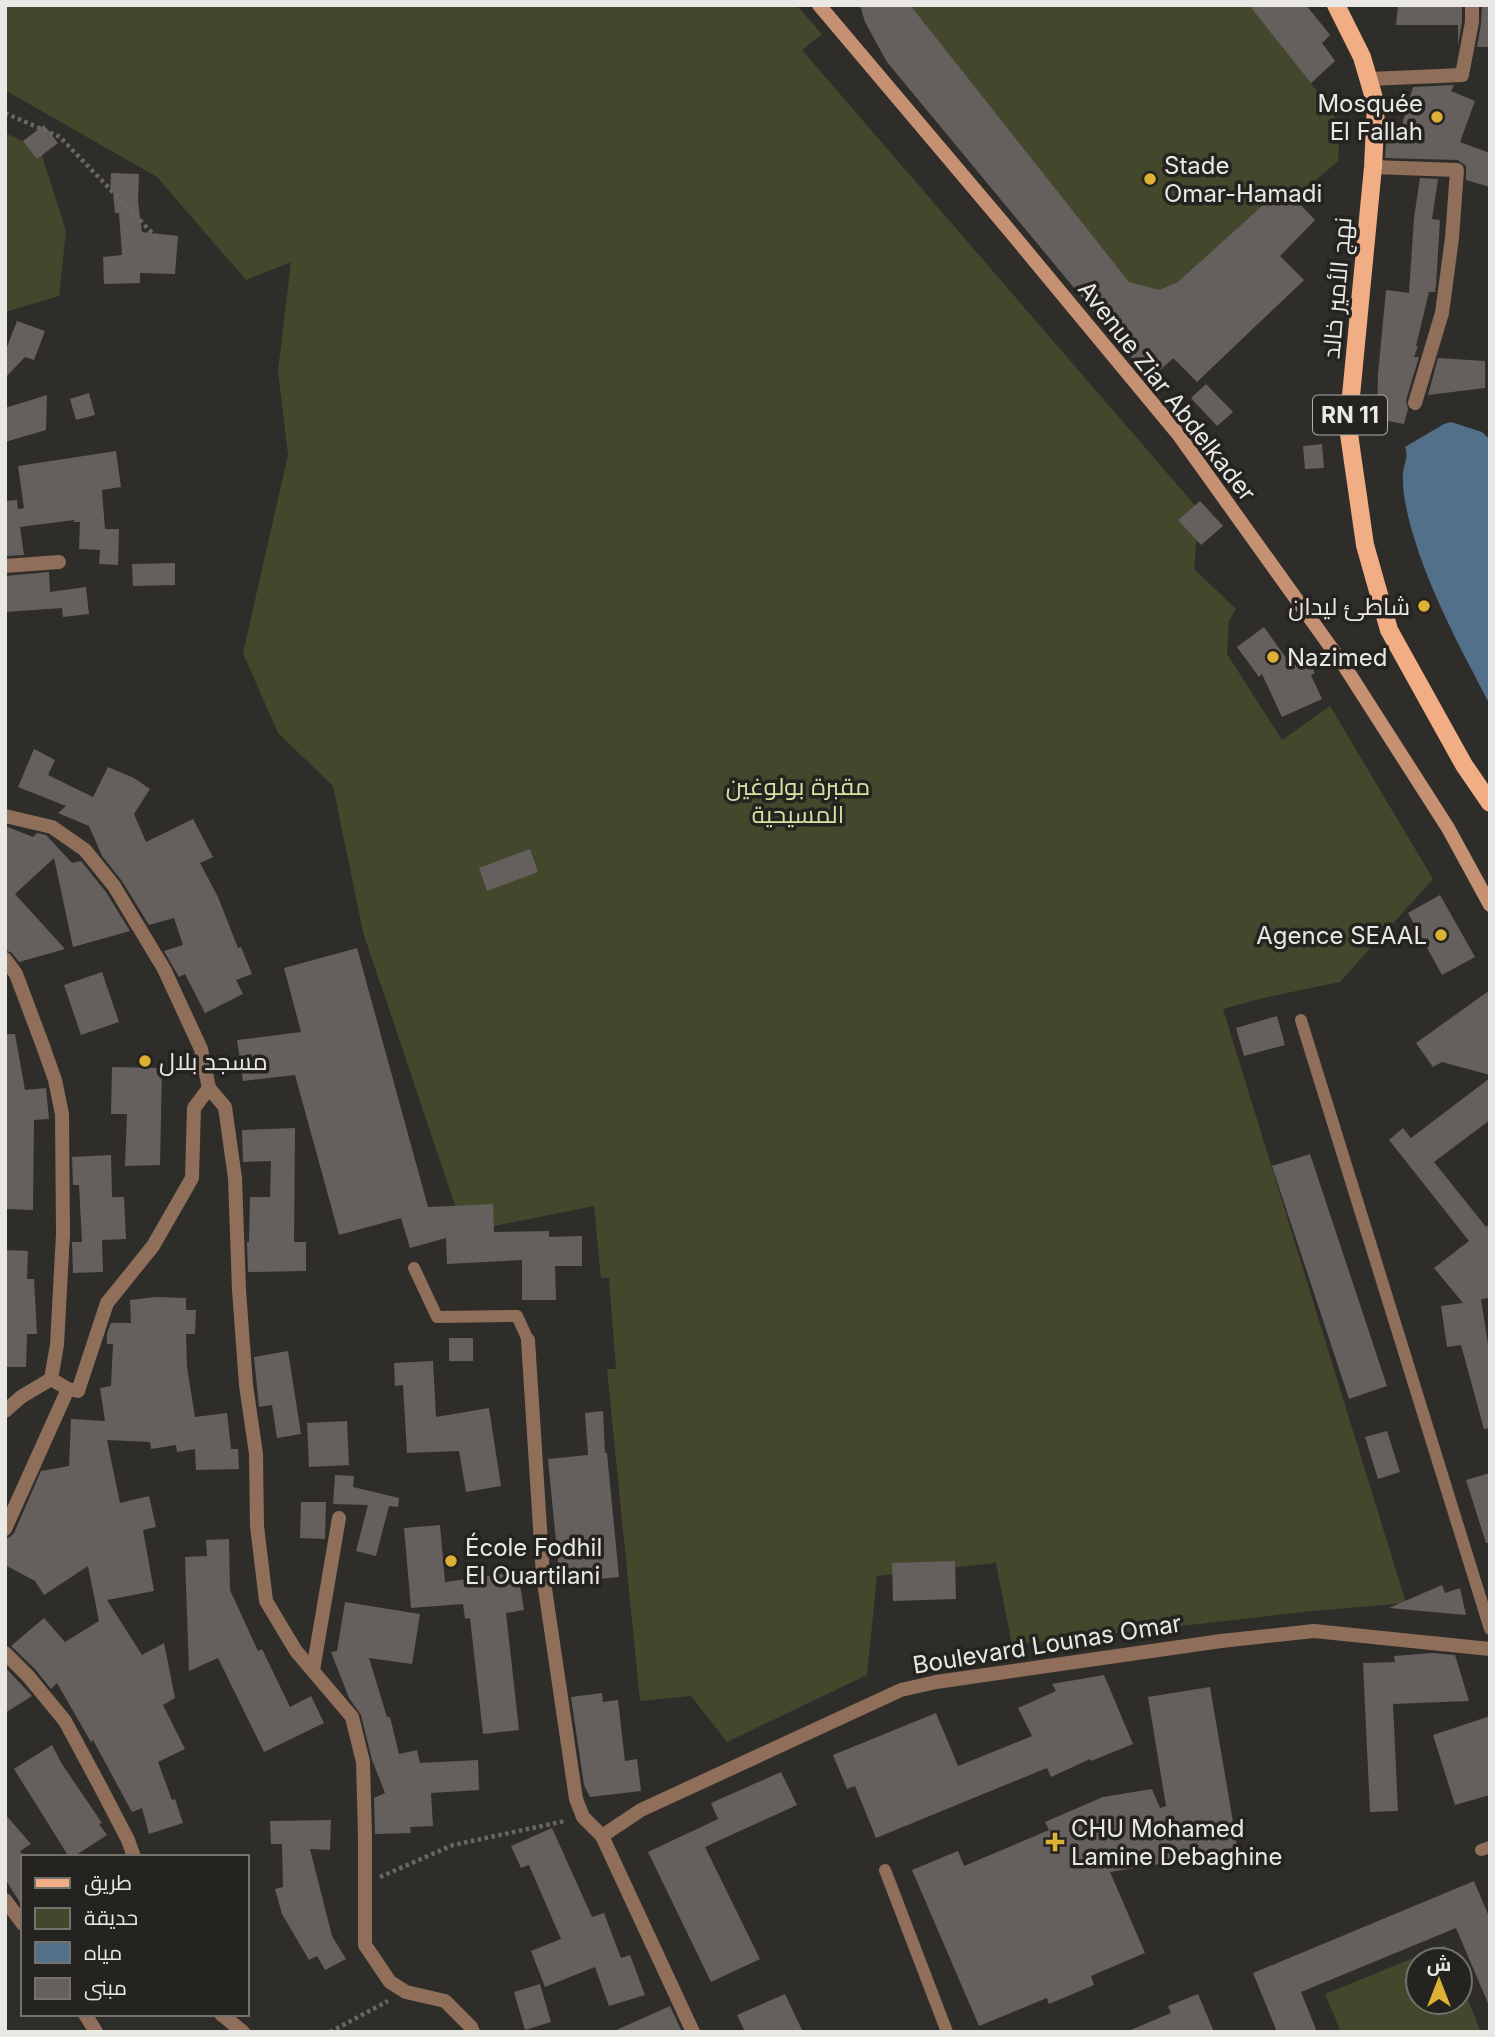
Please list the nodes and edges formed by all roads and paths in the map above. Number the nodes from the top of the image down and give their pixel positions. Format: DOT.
graph roads {
  1 [pos="819,5"];
  2 [pos="1336,5"];
  3 [pos="1472,5"];
  4 [pos="1369,79"];
  5 [pos="5,113"];
  6 [pos="1373,167"];
  7 [pos="159,240"];
  8 [pos="1415,403"];
  9 [pos="59,562"];
  10 [pos="5,566"];
  11 [pos="1490,803"];
  12 [pos="5,816"];
  13 [pos="1490,905"];
  14 [pos="5,959"];
  15 [pos="1301,1020"];
  16 [pos="209,1088"];
  17 [pos="414,1268"];
  18 [pos="528,1340"];
  19 [pos="51,1379"];
  20 [pos="68,1389"];
  21 [pos="5,1410"];
  22 [pos="339,1518"];
  23 [pos="5,1529"];
  24 [pos="1490,1629"];
  25 [pos="1490,1649"];
  26 [pos="5,1653"];
  27 [pos="313,1670"];
  28 [pos="583,1817"];
  29 [pos="602,1836"];
  30 [pos="133,1855"];
  31 [pos="885,1870"];
  32 [pos="365,1883"];
  33 [pos="5,1900"];
  34 [pos="21,1921"];
  35 [pos="406,1992"];
  36 [pos="86,2016"];
  37 [pos="224,2016"];
  38 [pos="96,2032"];
  39 [pos="243,2032"];
  40 [pos="330,2032"];
  41 [pos="473,2032"];
  42 [pos="693,2032"];
  43 [pos="947,2032"];
  1 -- 13 [label="main road, Avenue Ziar Abdelkader"];
  2 -- 4 [label="main road, نهج الأمير خالد / RN 11"];
  3 -- 4 [label="street"];
  4 -- 6 [label="main road, نهج الأمير خالد / RN 11"];
  5 -- 7 [label="path"];
  6 -- 8 [label="street"];
  6 -- 11 [label="main road, نهج الأمير خالد / RN 11"];
  9 -- 10 [label="street"];
  12 -- 16 [label="street"];
  14 -- 19 [label="street"];
  15 -- 24 [label="lane"];
  16 -- 20 [label="street"];
  16 -- 27 [label="street"];
  17 -- 18 [label="lane"];
  18 -- 28 [label="street"];
  19 -- 20 [label="street"];
  19 -- 21 [label="street"];
  20 -- 23 [label="street"];
  22 -- 27 [label="street"];
  25 -- 29 [label="street, Boulevard Lounas Omar"];
  26 -- 30 [label="street"];
  27 -- 32 [label="street"];
  28 -- 29 [label="street"];
  28 -- 32 [label="path"];
  29 -- 42 [label="street"];
  31 -- 43 [label="lane"];
  32 -- 35 [label="street"];
  33 -- 34 [label="street"];
  35 -- 40 [label="path"];
  35 -- 41 [label="street"];
  36 -- 38 [label="street"];
  37 -- 39 [label="street"];
}
